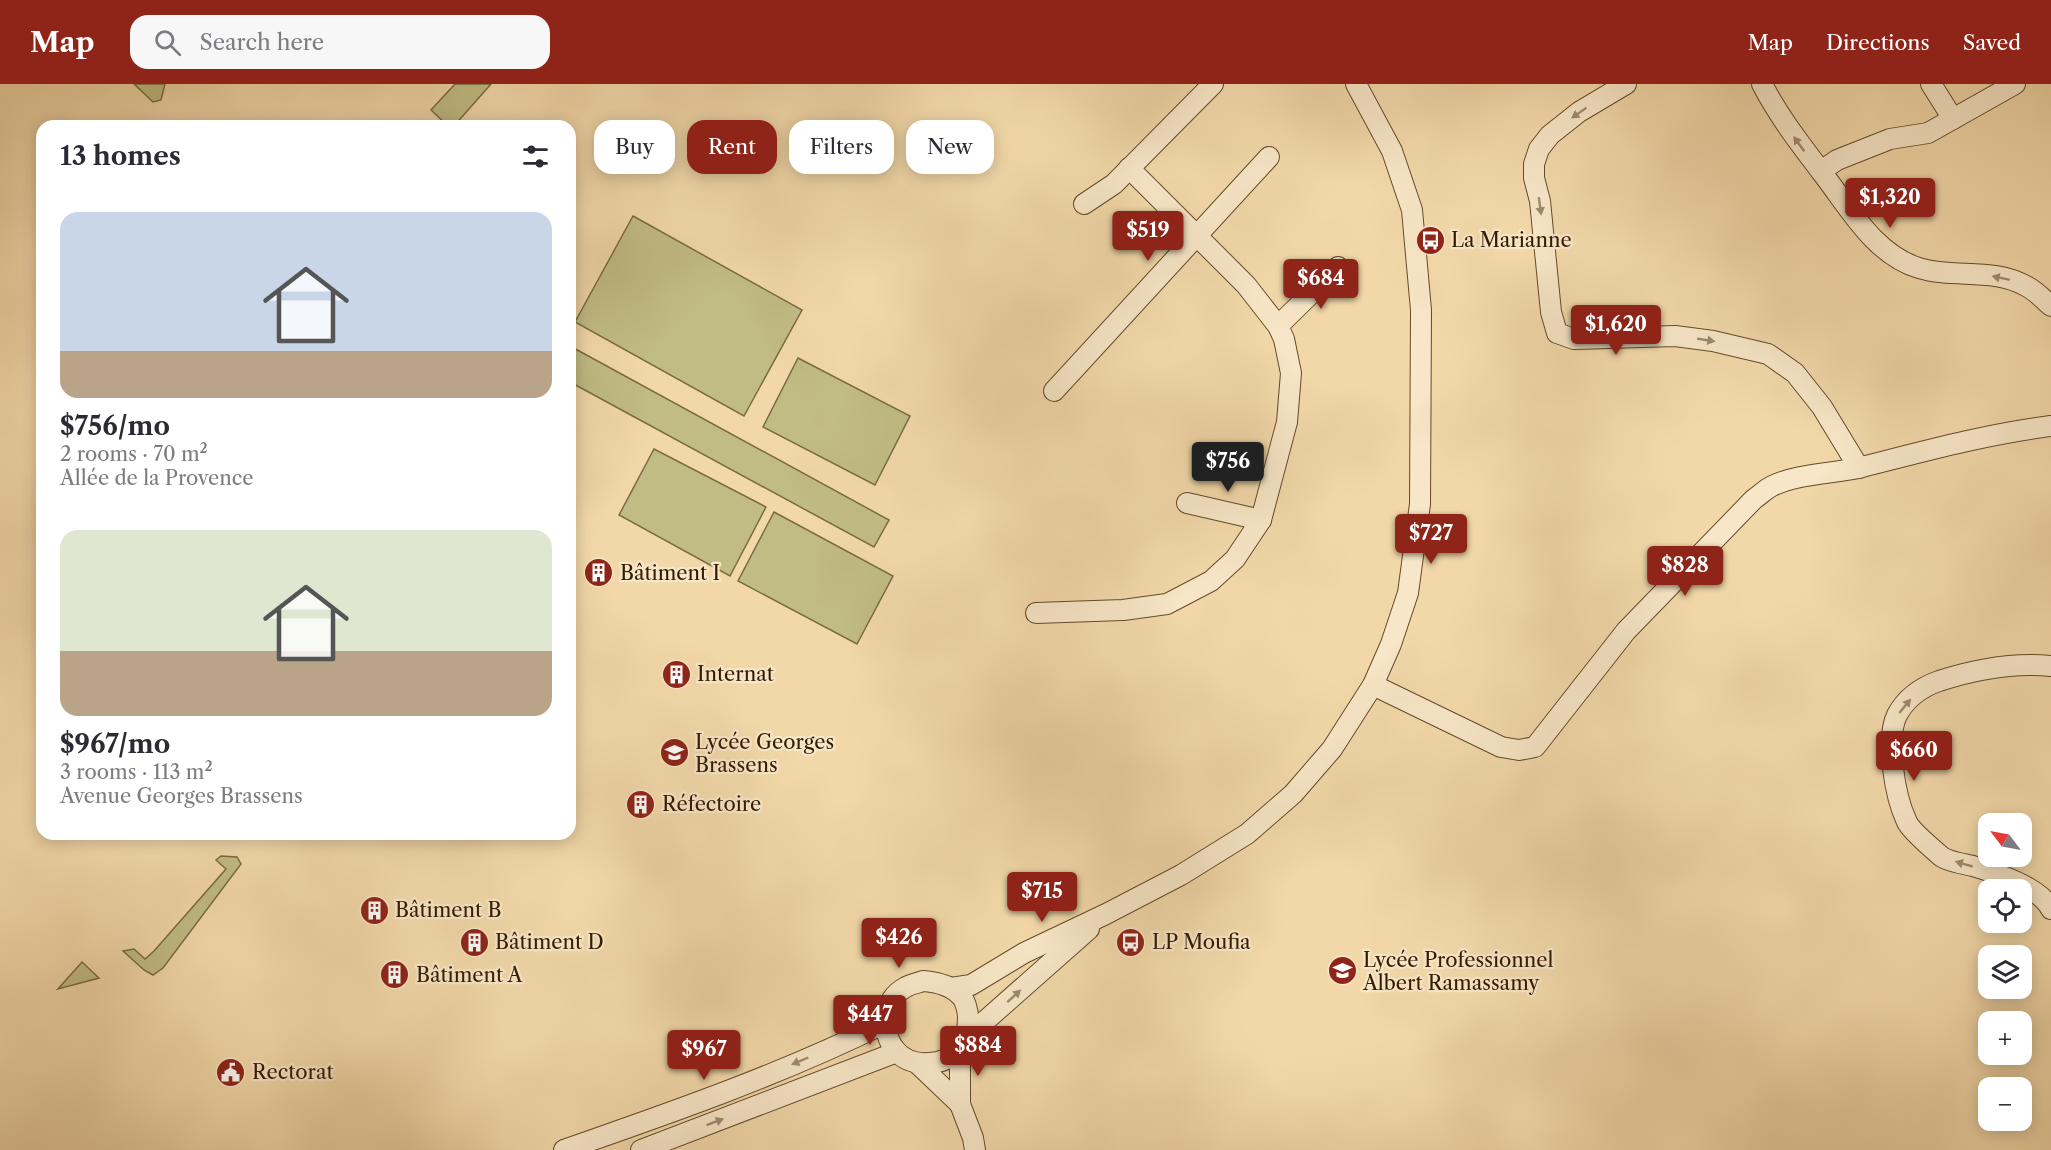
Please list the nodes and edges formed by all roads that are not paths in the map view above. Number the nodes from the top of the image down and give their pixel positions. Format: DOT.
graph roads {
  1 [pos="1213,84"];
  2 [pos="1356,84"];
  3 [pos="1626,84"];
  4 [pos="1762,84"];
  5 [pos="1931,84"];
  6 [pos="2014,84"];
  7 [pos="1953,119"];
  8 [pos="1269,157"];
  9 [pos="1129,168"];
  10 [pos="1821,171"];
  11 [pos="1084,204"];
  12 [pos="1196,237"];
  13 [pos="1338,267"];
  14 [pos="2051,306"];
  15 [pos="1278,326"];
  16 [pos="1054,391"];
  17 [pos="2051,426"];
  18 [pos="1859,468"];
  19 [pos="1187,503"];
  20 [pos="1262,520"];
  21 [pos="1036,614"];
  22 [pos="2051,666"];
  23 [pos="1373,685"];
  24 [pos="2051,909"];
  25 [pos="1106,914"];
  26 [pos="951,988"];
  27 [pos="885,1023"];
  28 [pos="968,1032"];
  29 [pos="960,1050"];
  30 [pos="897,1052"];
  31 [pos="918,1064"];
  32 [pos="960,1104"];
  33 [pos="564,1150"];
  34 [pos="641,1150"];
  35 [pos="975,1150"];
  1 -- 9 [label="street"];
  2 -- 23 [label="street"];
  3 -- 18 [label="street, one-way"];
  10 -- 4 [label="street, one-way"];
  5 -- 7 [label="street"];
  6 -- 7 [label="street"];
  7 -- 10 [label="street"];
  8 -- 12 [label="street"];
  9 -- 11 [label="street"];
  9 -- 12 [label="street"];
  14 -- 10 [label="street, one-way"];
  12 -- 15 [label="street"];
  12 -- 16 [label="street"];
  13 -- 15 [label="street"];
  15 -- 20 [label="street"];
  17 -- 18 [label="street"];
  18 -- 23 [label="street"];
  19 -- 20 [label="street"];
  20 -- 21 [label="street"];
  24 -- 22 [label="street, one-way"];
  23 -- 25 [label="street"];
  25 -- 26 [label="street"];
  28 -- 25 [label="street, one-way"];
  26 -- 27 [label="street"];
  26 -- 28 [label="street"];
  27 -- 30 [label="street"];
  27 -- 33 [label="street, one-way"];
  28 -- 29 [label="street"];
  29 -- 31 [label="street"];
  29 -- 32 [label="street"];
  30 -- 31 [label="street"];
  34 -- 30 [label="street, one-way"];
  31 -- 32 [label="street"];
  32 -- 35 [label="street"];
}
